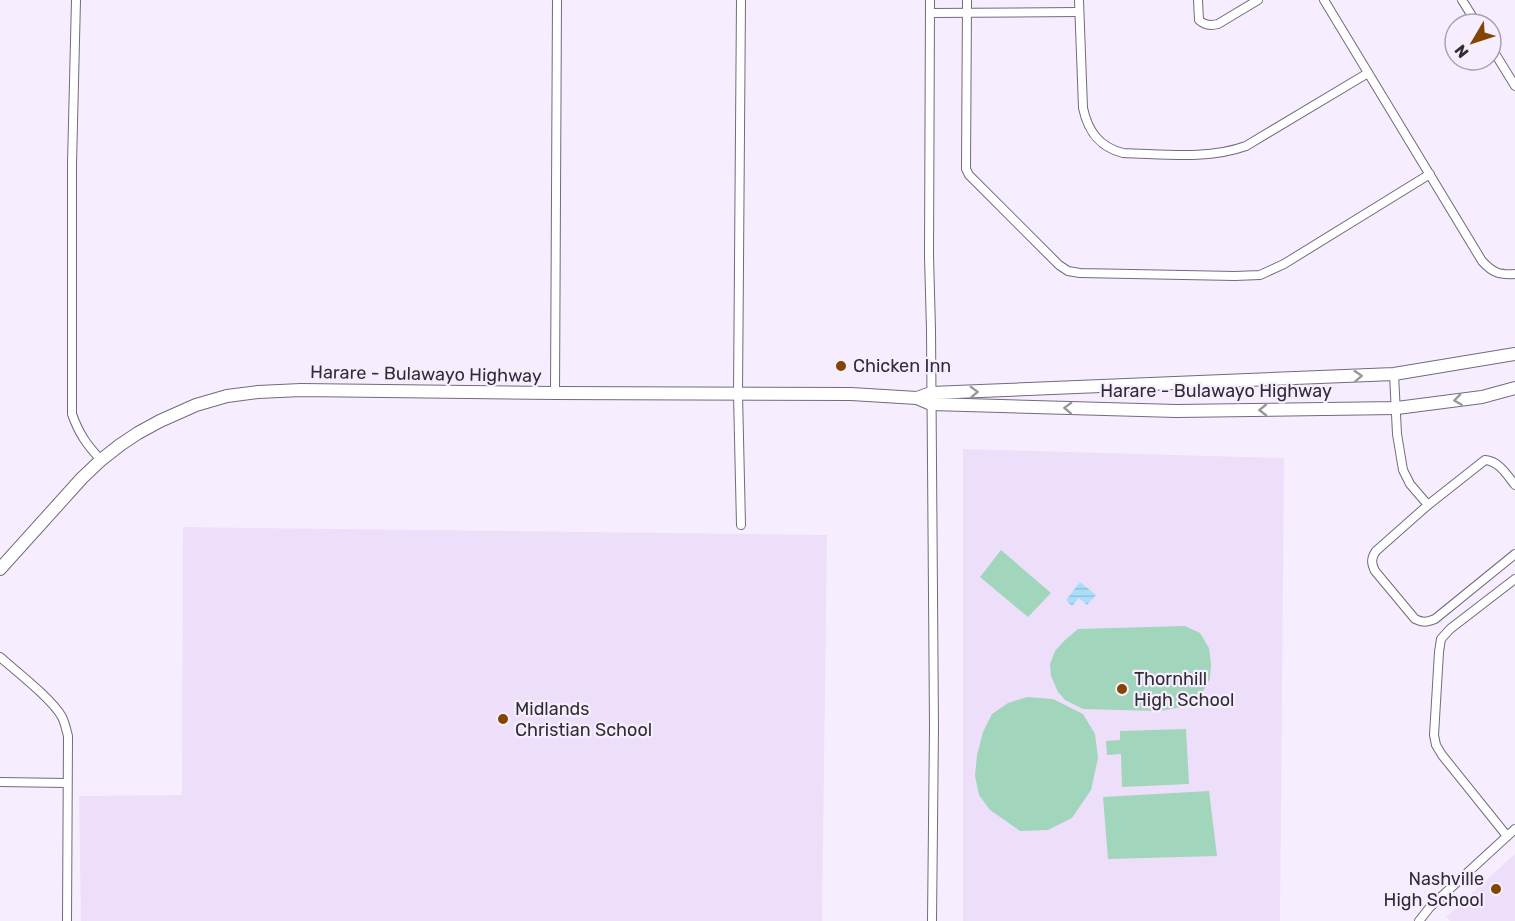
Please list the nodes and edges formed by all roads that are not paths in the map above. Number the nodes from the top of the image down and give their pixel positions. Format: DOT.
graph roads {
  1 [pos="75,0"];
  2 [pos="557,0"];
  3 [pos="741,0"];
  4 [pos="930,0"];
  5 [pos="967,0"];
  6 [pos="1079,0"];
  7 [pos="1198,0"];
  8 [pos="1258,0"];
  9 [pos="1324,0"];
  10 [pos="967,12"];
  11 [pos="1079,12"];
  12 [pos="930,13"];
  13 [pos="1503,66"];
  14 [pos="1368,73"];
  15 [pos="1515,86"];
  16 [pos="1430,174"];
  17 [pos="1515,274"];
  18 [pos="1515,354"];
  19 [pos="1394,374"];
  20 [pos="1515,388"];
  21 [pos="555,393"];
  22 [pos="738,394"];
  23 [pos="931,399"];
  24 [pos="1397,408"];
  25 [pos="101,460"];
  26 [pos="1515,485"];
  27 [pos="1428,505"];
  28 [pos="741,525"];
  29 [pos="1515,554"];
  30 [pos="0,569"];
  31 [pos="1515,579"];
  32 [pos="0,657"];
  33 [pos="0,782"];
  34 [pos="67,783"];
  35 [pos="1515,829"];
  36 [pos="1507,836"];
  37 [pos="67,921"];
  38 [pos="932,921"];
  39 [pos="1419,921"];
  1 -- 25 [label="street"];
  2 -- 21 [label="street"];
  3 -- 22 [label="street"];
  4 -- 12 [label="street"];
  5 -- 10 [label="street"];
  6 -- 11 [label="street"];
  7 -- 8 [label="street"];
  9 -- 14 [label="street"];
  10 -- 11 [label="street"];
  10 -- 12 [label="street"];
  10 -- 16 [label="street"];
  11 -- 14 [label="street"];
  12 -- 23 [label="street"];
  13 -- 15 [label="street"];
  14 -- 16 [label="street"];
  16 -- 17 [label="street"];
  18 -- 19 [label="highway, Harare - Bulawayo Highway"];
  23 -- 19 [label="highway, Harare - Bulawayo Highway, one-way"];
  19 -- 24 [label="street"];
  20 -- 24 [label="highway, Harare - Bulawayo Highway, one-way"];
  21 -- 22 [label="highway, Harare - Bulawayo Highway"];
  21 -- 25 [label="highway, Harare - Bulawayo Highway"];
  22 -- 23 [label="highway, Harare - Bulawayo Highway"];
  22 -- 28 [label="street"];
  24 -- 23 [label="highway, Harare - Bulawayo Highway, one-way"];
  23 -- 38 [label="street"];
  24 -- 27 [label="street"];
  25 -- 30 [label="highway, Harare - Bulawayo Highway"];
  26 -- 27 [label="street"];
  27 -- 29 [label="street"];
  31 -- 36 [label="street"];
  32 -- 34 [label="street"];
  33 -- 34 [label="street"];
  34 -- 37 [label="street"];
  35 -- 36 [label="street"];
  36 -- 39 [label="street"];
}
